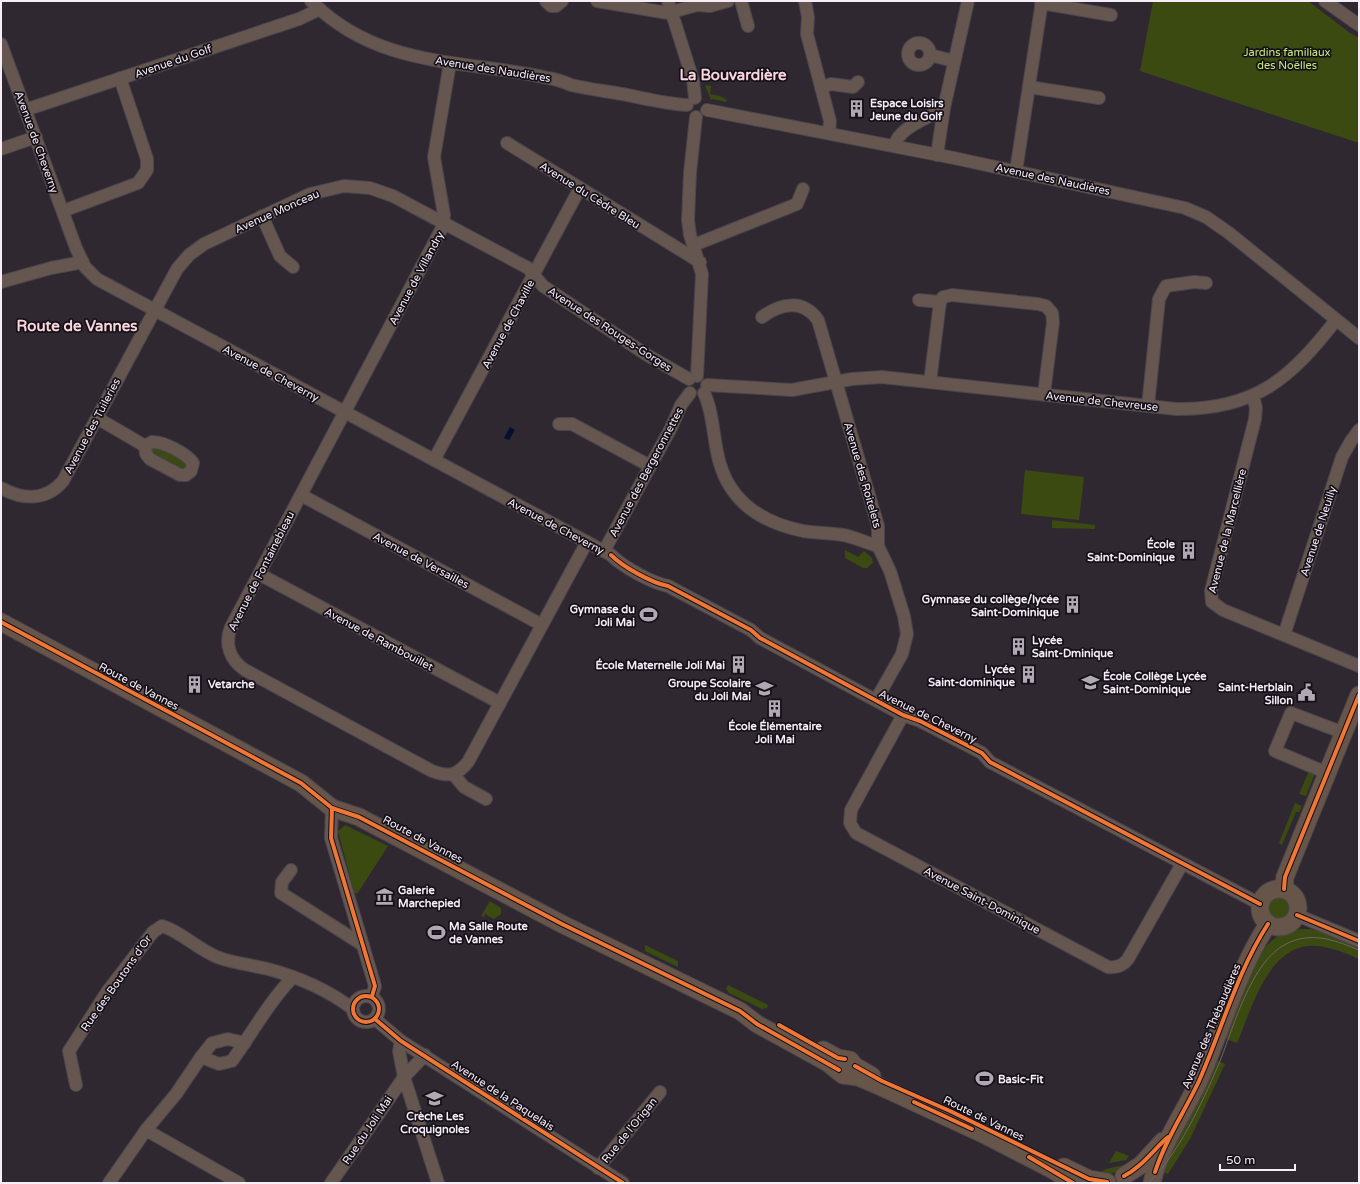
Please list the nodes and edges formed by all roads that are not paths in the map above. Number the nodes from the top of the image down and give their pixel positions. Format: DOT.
graph roads {
  1 [pos="546,1"];
  2 [pos="562,1"];
  3 [pos="597,1"];
  4 [pos="668,1"];
  5 [pos="728,1"];
  6 [pos="741,1"];
  7 [pos="805,1"];
  8 [pos="968,1"];
  9 [pos="1325,1"];
  10 [pos="1042,2"];
  11 [pos="316,5"];
  12 [pos="672,13"];
  13 [pos="1111,15"];
  14 [pos="1359,25"];
  15 [pos="748,26"];
  16 [pos="2,52"];
  17 [pos="930,55"];
  18 [pos="954,61"];
  19 [pos="450,63"];
  20 [pos="120,78"];
  21 [pos="858,82"];
  22 [pos="1029,87"];
  23 [pos="821,88"];
  24 [pos="1099,98"];
  25 [pos="691,102"];
  26 [pos="944,108"];
  27 [pos="26,110"];
  28 [pos="707,110"];
  29 [pos="931,116"];
  30 [pos="696,117"];
  31 [pos="940,131"];
  32 [pos="829,133"];
  33 [pos="36,137"];
  34 [pos="507,143"];
  35 [pos="894,146"];
  36 [pos="1,149"];
  37 [pos="937,155"];
  38 [pos="1016,171"];
  39 [pos="580,188"];
  40 [pos="803,189"];
  41 [pos="63,211"];
  42 [pos="262,216"];
  43 [pos="444,222"];
  44 [pos="692,240"];
  45 [pos="674,246"];
  46 [pos="83,262"];
  47 [pos="700,262"];
  48 [pos="293,266"];
  49 [pos="534,275"];
  50 [pos="1,282"];
  51 [pos="1206,283"];
  52 [pos="919,300"];
  53 [pos="940,302"];
  54 [pos="154,311"];
  55 [pos="762,317"];
  56 [pos="1336,320"];
  57 [pos="1359,338"];
  58 [pos="693,377"];
  59 [pos="836,382"];
  60 [pos="930,382"];
  61 [pos="705,389"];
  62 [pos="690,393"];
  63 [pos="1044,394"];
  64 [pos="1253,396"];
  65 [pos="1148,406"];
  66 [pos="345,412"];
  67 [pos="96,418"];
  68 [pos="559,424"];
  69 [pos="1359,430"];
  70 [pos="145,446"];
  71 [pos="434,460"];
  72 [pos="650,466"];
  73 [pos="1,488"];
  74 [pos="301,495"];
  75 [pos="587,542"];
  76 [pos="878,546"];
  77 [pos="604,552"];
  78 [pos="259,574"];
  79 [pos="1,622"];
  80 [pos="542,625"];
  81 [pos="1284,635"];
  82 [pos="1359,666"];
  83 [pos="1359,696"];
  84 [pos="876,700"];
  85 [pos="500,703"];
  86 [pos="903,715"];
  87 [pos="1344,733"];
  88 [pos="1327,773"];
  89 [pos="454,775"];
  90 [pos="486,799"];
  91 [pos="332,808"];
  92 [pos="1182,864"];
  93 [pos="291,870"];
  94 [pos="1284,889"];
  95 [pos="1260,904"];
  96 [pos="1297,915"];
  97 [pos="1268,924"];
  98 [pos="1359,941"];
  99 [pos="362,945"];
  100 [pos="293,977"];
  101 [pos="372,996"];
  102 [pos="353,1009"];
  103 [pos="375,1019"];
  104 [pos="401,1041"];
  105 [pos="245,1043"];
  106 [pos="425,1055"];
  107 [pos="201,1057"];
  108 [pos="847,1068"];
  109 [pos="404,1076"];
  110 [pos="76,1085"];
  111 [pos="660,1092"];
  112 [pos="146,1130"];
  113 [pos="1171,1134"];
  114 [pos="598,1168"];
  115 [pos="1124,1176"];
  116 [pos="606,1179"];
  117 [pos="109,1183"];
  118 [pos="239,1183"];
  119 [pos="331,1183"];
  120 [pos="438,1183"];
  121 [pos="623,1183"];
  122 [pos="1073,1183"];
  123 [pos="1106,1183"];
  124 [pos="1144,1183"];
  125 [pos="1152,1183"];
  1 -- 2 [label="street"];
  3 -- 12 [label="street"];
  4 -- 12 [label="street"];
  5 -- 12 [label="street"];
  6 -- 15 [label="street"];
  7 -- 23 [label="street"];
  8 -- 18 [label="street"];
  9 -- 14 [label="street"];
  10 -- 13 [label="street"];
  10 -- 22 [label="street"];
  11 -- 19 [label="street, Avenue des Naudières"];
  11 -- 20 [label="street, Avenue du Golf"];
  12 -- 25 [label="street"];
  16 -- 27 [label="street, Avenue de Cheverny"];
  17 -- 18 [label="street"];
  18 -- 26 [label="street"];
  19 -- 25 [label="street, Avenue des Naudières"];
  19 -- 43 [label="street, Avenue de Villandry"];
  20 -- 27 [label="street, Avenue du Golf"];
  20 -- 41 [label="street"];
  21 -- 23 [label="street"];
  22 -- 24 [label="street"];
  22 -- 38 [label="street"];
  23 -- 32 [label="street"];
  25 -- 28 [label="street"];
  25 -- 30 [label="street"];
  26 -- 29 [label="street"];
  26 -- 31 [label="street"];
  27 -- 33 [label="street, Avenue de Cheverny"];
  28 -- 30 [label="street"];
  28 -- 32 [label="street, Avenue des Naudières"];
  29 -- 31 [label="street"];
  29 -- 35 [label="street"];
  30 -- 44 [label="street"];
  31 -- 37 [label="street"];
  32 -- 35 [label="street, Avenue des Naudières"];
  33 -- 36 [label="street"];
  33 -- 41 [label="street, Avenue de Cheverny"];
  34 -- 39 [label="street, Avenue du Cèdre Bleu"];
  35 -- 37 [label="street, Avenue des Naudières"];
  37 -- 38 [label="street, Avenue des Naudières"];
  38 -- 56 [label="street, Avenue des Naudières"];
  39 -- 45 [label="street, Avenue du Cèdre Bleu"];
  39 -- 49 [label="street, Avenue de Chaville"];
  40 -- 44 [label="street"];
  41 -- 46 [label="street, Avenue de Cheverny"];
  42 -- 43 [label="street, Avenue Monceau"];
  42 -- 48 [label="street"];
  42 -- 54 [label="street, Avenue Monceau"];
  43 -- 49 [label="street, Avenue Monceau"];
  43 -- 66 [label="street, Avenue de Villandry"];
  44 -- 45 [label="street"];
  44 -- 47 [label="street"];
  45 -- 47 [label="street, Avenue du Cèdre Bleu"];
  46 -- 50 [label="street"];
  46 -- 54 [label="street, Avenue de Cheverny"];
  47 -- 58 [label="street"];
  49 -- 58 [label="street, Avenue des Rouges-Gorges"];
  49 -- 71 [label="street, Avenue de Chaville"];
  51 -- 65 [label="street"];
  52 -- 53 [label="street"];
  53 -- 60 [label="street"];
  53 -- 63 [label="street"];
  54 -- 66 [label="street, Avenue de Cheverny"];
  54 -- 67 [label="street, Avenue des Tuileries"];
  55 -- 59 [label="street, Avenue des Roitelets"];
  56 -- 57 [label="street, Avenue des Naudières"];
  56 -- 64 [label="street, Avenue de Chevreuse"];
  58 -- 61 [label="street"];
  58 -- 62 [label="street"];
  59 -- 60 [label="street, Avenue de Chevreuse"];
  59 -- 61 [label="street"];
  59 -- 76 [label="street, Avenue des Roitelets"];
  60 -- 63 [label="street, Avenue de Chevreuse"];
  61 -- 62 [label="street"];
  61 -- 76 [label="street"];
  62 -- 72 [label="street, Avenue des Bergeronnettes"];
  63 -- 65 [label="street, Avenue de Chevreuse"];
  64 -- 65 [label="street, Avenue de Chevreuse"];
  64 -- 81 [label="street, Avenue de la Marcellière"];
  66 -- 71 [label="street, Avenue de Cheverny"];
  66 -- 74 [label="street, Avenue de Fontainebleau"];
  67 -- 70 [label="street"];
  67 -- 73 [label="street, Avenue des Tuileries"];
  68 -- 72 [label="street"];
  69 -- 81 [label="street, Avenue de Neuilly"];
  71 -- 75 [label="street, Avenue de Cheverny"];
  72 -- 77 [label="street, Avenue des Bergeronnettes"];
  74 -- 78 [label="street, Avenue de Fontainebleau"];
  74 -- 80 [label="street, Avenue de Versailles"];
  75 -- 77 [label="street, Avenue de Cheverny"];
  75 -- 80 [label="street"];
  76 -- 84 [label="street, Avenue des Roitelets"];
  77 -- 84 [label="street, Avenue de Cheverny"];
  78 -- 85 [label="street, Avenue de Rambouillet"];
  78 -- 89 [label="street, Avenue de Fontainebleau"];
  79 -- 91 [label="main road, Route de Vannes"];
  80 -- 85 [label="street"];
  81 -- 82 [label="street, Avenue de la Marcellière"];
  83 -- 87 [label="main road"];
  84 -- 86 [label="street, Avenue de Cheverny"];
  85 -- 89 [label="street"];
  86 -- 92 [label="street, Avenue de Cheverny"];
  86 -- 92 [label="street, Avenue Saint-Dominique"];
  87 -- 88 [label="main road"];
  87 -- 88 [label="street"];
  88 -- 94 [label="main road"];
  89 -- 90 [label="street"];
  91 -- 99 [label="street"];
  91 -- 108 [label="main road, Route de Vannes"];
  92 -- 95 [label="street, Avenue de Cheverny"];
  93 -- 99 [label="street"];
  94 -- 95 [label="main road"];
  94 -- 96 [label="main road"];
  95 -- 97 [label="main road"];
  96 -- 97 [label="main road"];
  96 -- 98 [label="street"];
  97 -- 113 [label="main road, Avenue des Thébaudières"];
  99 -- 101 [label="street"];
  100 -- 102 [label="street, Rue des Boutons d'Or"];
  100 -- 105 [label="street"];
  100 -- 110 [label="street, Rue des Boutons d'Or"];
  101 -- 102 [label="street"];
  101 -- 103 [label="street"];
  102 -- 103 [label="street"];
  103 -- 104 [label="street, Avenue de la Paquelais"];
  104 -- 106 [label="street, Avenue de la Paquelais"];
  104 -- 109 [label="street"];
  105 -- 107 [label="street"];
  105 -- 107 [label="street"];
  106 -- 109 [label="street, Rue du Joli Mai"];
  106 -- 114 [label="street, Avenue de la Paquelais"];
  107 -- 112 [label="street"];
  108 -- 122 [label="main road, Route de Vannes"];
  108 -- 123 [label="main road, Route de Vannes"];
  109 -- 119 [label="street, Rue du Joli Mai"];
  109 -- 120 [label="street"];
  111 -- 114 [label="street, Rue de l'Origan"];
  112 -- 117 [label="street"];
  112 -- 118 [label="street"];
  113 -- 115 [label="main road, Avenue des Thébaudières"];
  113 -- 125 [label="main road, Avenue des Thébaudières"];
  114 -- 116 [label="street, Avenue de la Paquelais"];
  115 -- 123 [label="main road, Avenue des Thébaudières"];
  115 -- 124 [label="main road"];
  116 -- 121 [label="street, Avenue de la Paquelais"];
}
